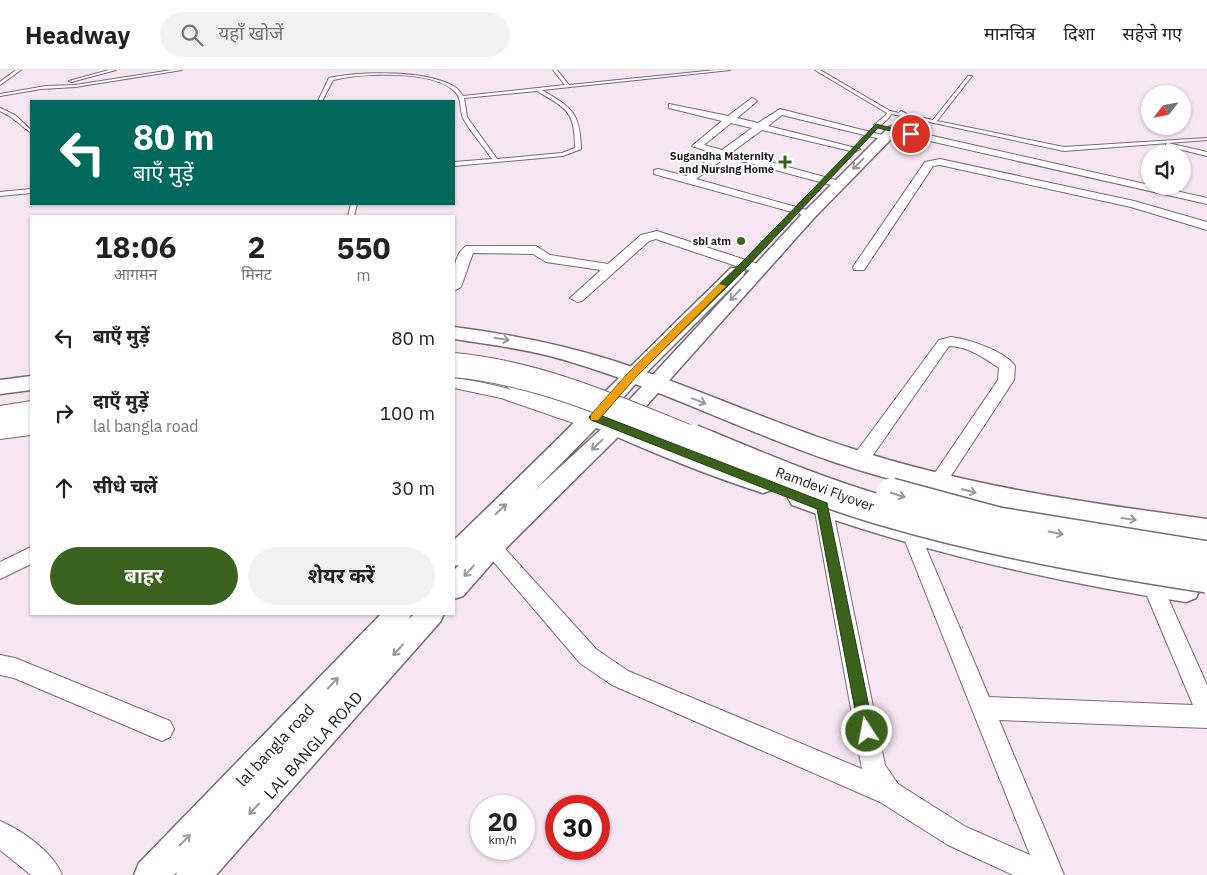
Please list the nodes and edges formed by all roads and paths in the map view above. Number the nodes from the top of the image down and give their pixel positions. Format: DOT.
graph roads {
  1 [pos="19,70"];
  2 [pos="114,70"];
  3 [pos="180,70"];
  4 [pos="555,70"];
  5 [pos="728,70"];
  6 [pos="817,70"];
  7 [pos="827,70"];
  8 [pos="970,77"];
  9 [pos="0,84"];
  10 [pos="567,85"];
  11 [pos="41,88"];
  12 [pos="537,89"];
  13 [pos="0,95"];
  14 [pos="462,97"];
  15 [pos="320,100"];
  16 [pos="752,101"];
  17 [pos="672,106"];
  18 [pos="0,109"];
  19 [pos="889,112"];
  20 [pos="906,115"];
  21 [pos="729,118"];
  22 [pos="934,122"];
  23 [pos="760,127"];
  24 [pos="30,131"];
  25 [pos="881,132"];
  26 [pos="1207,139"];
  27 [pos="1155,143"];
  28 [pos="855,149"];
  29 [pos="725,153"];
  30 [pos="1207,154"];
  31 [pos="496,161"];
  32 [pos="455,164"];
  33 [pos="658,172"];
  34 [pos="688,180"];
  35 [pos="832,182"];
  36 [pos="30,191"];
  37 [pos="0,194"];
  38 [pos="1207,202"];
  39 [pos="803,212"];
  40 [pos="1207,226"];
  41 [pos="752,266"];
  42 [pos="859,267"];
  43 [pos="611,268"];
  44 [pos="455,284"];
  45 [pos="577,298"];
  46 [pos="692,316"];
  47 [pos="709,324"];
  48 [pos="455,333"];
  49 [pos="455,351"];
  50 [pos="455,365"];
  51 [pos="455,373"];
  52 [pos="643,379"];
  53 [pos="30,383"];
  54 [pos="455,383"];
  55 [pos="0,387"];
  56 [pos="30,396"];
  57 [pos="0,400"];
  58 [pos="30,410"];
  59 [pos="0,415"];
  60 [pos="30,420"];
  61 [pos="600,422"];
  62 [pos="0,425"];
  63 [pos="30,429"];
  64 [pos="0,433"];
  65 [pos="860,460"];
  66 [pos="937,483"];
  67 [pos="823,506"];
  68 [pos="1207,530"];
  69 [pos="912,536"];
  70 [pos="491,546"];
  71 [pos="455,555"];
  72 [pos="30,556"];
  73 [pos="1207,556"];
  74 [pos="0,571"];
  75 [pos="1207,578"];
  76 [pos="1152,584"];
  77 [pos="455,587"];
  78 [pos="1207,592"];
  79 [pos="397,615"];
  80 [pos="430,615"];
  81 [pos="0,665"];
  82 [pos="982,708"];
  83 [pos="1207,711"];
  84 [pos="1207,717"];
  85 [pos="162,729"];
  86 [pos="889,793"];
  87 [pos="0,834"];
  88 [pos="48,875"];
  89 [pos="152,875"];
  90 [pos="193,875"];
  91 [pos="1043,875"];
  92 [pos="1051,875"];
  1 -- 9 [label="lane"];
  2 -- 11 [label="lane"];
  3 -- 11 [label="lane"];
  4 -- 10 [label="lane"];
  5 -- 10 [label="lane"];
  6 -- 19 [label="lane"];
  7 -- 20 [label="lane"];
  8 -- 22 [label="lane"];
  10 -- 12 [label="lane"];
  11 -- 13 [label="lane"];
  12 -- 14 [label="lane"];
  12 -- 31 [label="lane"];
  14 -- 15 [label="lane"];
  14 -- 31 [label="lane"];
  16 -- 21 [label="street"];
  17 -- 21 [label="street"];
  18 -- 24 [label="lane"];
  19 -- 20 [label="lane"];
  19 -- 25 [label="lane"];
  20 -- 22 [label="lane"];
  20 -- 25 [label="lane"];
  21 -- 23 [label="street"];
  21 -- 29 [label="street"];
  22 -- 27 [label="lane"];
  23 -- 25 [label="street"];
  23 -- 28 [label="street"];
  23 -- 29 [label="street"];
  25 -- 28 [label="street"];
  25 -- 35 [label="street, one-way"];
  25 -- 38 [label="street"];
  26 -- 27 [label="lane"];
  27 -- 30 [label="lane"];
  28 -- 35 [label="street"];
  29 -- 34 [label="street"];
  29 -- 35 [label="street"];
  31 -- 32 [label="lane"];
  33 -- 34 [label="street"];
  34 -- 39 [label="street"];
  35 -- 39 [label="street"];
  36 -- 37 [label="lane"];
  39 -- 41 [label="street"];
  40 -- 42 [label="street"];
  41 -- 43 [label="street"];
  41 -- 46 [label="street"];
  41 -- 47 [label="street, one-way"];
  43 -- 44 [label="street"];
  43 -- 45 [label="street"];
  46 -- 47 [label="street"];
  46 -- 52 [label="street"];
  47 -- 52 [label="street"];
  48 -- 52 [label="main road, one-way"];
  49 -- 73 [label="highway, Ramdevi Flyover, one-way, bridge"];
  50 -- 75 [label="highway, Ramdevi Flyover, bridge"];
  51 -- 61 [label="main road"];
  52 -- 61 [label="street"];
  52 -- 65 [label="main road, one-way"];
  53 -- 55 [label="main road"];
  54 -- 61 [label="street"];
  56 -- 57 [label="highway"];
  58 -- 59 [label="highway"];
  60 -- 62 [label="main road"];
  61 -- 67 [label="main road"];
  61 -- 70 [label="street, one-way"];
  71 -- 61 [label="street, one-way"];
  63 -- 64 [label="street"];
  65 -- 66 [label="main road"];
  65 -- 66 [label="street"];
  66 -- 68 [label="main road, one-way"];
  67 -- 69 [label="main road"];
  67 -- 86 [label="street"];
  69 -- 76 [label="main road"];
  69 -- 82 [label="street"];
  70 -- 77 [label="street, one-way"];
  70 -- 86 [label="street"];
  72 -- 74 [label="street"];
  76 -- 78 [label="main road"];
  76 -- 83 [label="street"];
  89 -- 79 [label="street, lal bangla road, one-way"];
  80 -- 90 [label="street, LAL BANGLA ROAD, one-way"];
  81 -- 85 [label="street"];
  82 -- 84 [label="street"];
  82 -- 92 [label="street"];
  86 -- 91 [label="street"];
  87 -- 88 [label="street"];
}
